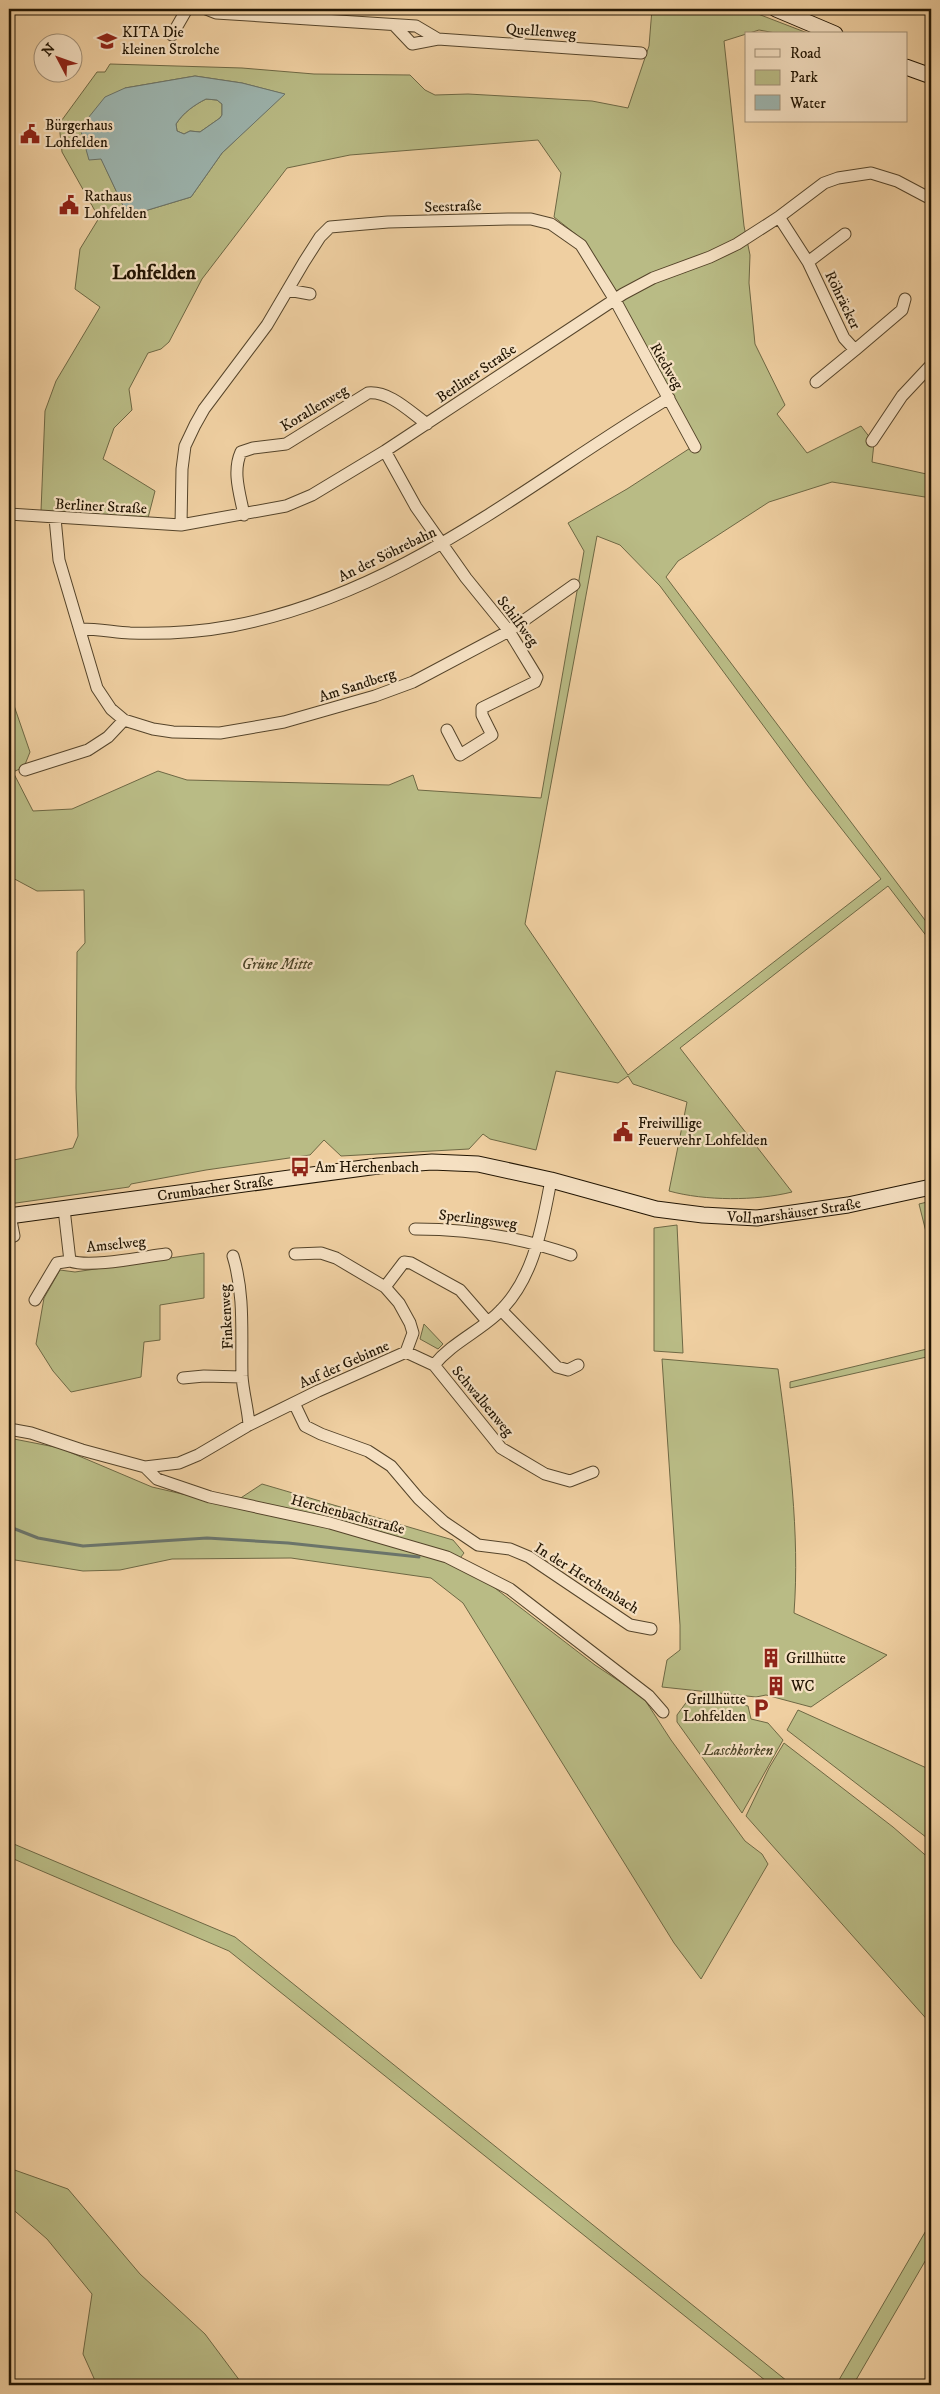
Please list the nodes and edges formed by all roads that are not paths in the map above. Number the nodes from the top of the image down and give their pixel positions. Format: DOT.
graph roads {
  1 [pos="187,9"];
  2 [pos="206,9"];
  3 [pos="776,9"];
  4 [pos="394,25"];
  5 [pos="830,32"];
  6 [pos="172,35"];
  7 [pos="438,39"];
  8 [pos="641,53"];
  9 [pos="908,68"];
  10 [pos="931,76"];
  11 [pos="931,199"];
  12 [pos="778,217"];
  13 [pos="846,234"];
  14 [pos="808,262"];
  15 [pos="288,290"];
  16 [pos="310,294"];
  17 [pos="906,299"];
  18 [pos="615,300"];
  19 [pos="855,350"];
  20 [pos="931,364"];
  21 [pos="816,382"];
  22 [pos="669,398"];
  23 [pos="427,424"];
  24 [pos="872,441"];
  25 [pos="695,446"];
  26 [pos="385,451"];
  27 [pos="9,514"];
  28 [pos="244,515"];
  29 [pos="55,518"];
  30 [pos="181,525"];
  31 [pos="442,545"];
  32 [pos="574,585"];
  33 [pos="81,629"];
  34 [pos="509,631"];
  35 [pos="124,720"];
  36 [pos="447,730"];
  37 [pos="25,770"];
  38 [pos="551,1180"];
  39 [pos="931,1187"];
  40 [pos="64,1209"];
  41 [pos="656,1209"];
  42 [pos="10,1216"];
  43 [pos="415,1229"];
  44 [pos="14,1236"];
  45 [pos="537,1243"];
  46 [pos="166,1254"];
  47 [pos="295,1254"];
  48 [pos="571,1255"];
  49 [pos="233,1256"];
  50 [pos="70,1261"];
  51 [pos="385,1287"];
  52 [pos="35,1300"];
  53 [pos="501,1310"];
  54 [pos="488,1321"];
  55 [pos="406,1352"];
  56 [pos="434,1365"];
  57 [pos="578,1365"];
  58 [pos="242,1377"];
  59 [pos="183,1378"];
  60 [pos="294,1403"];
  61 [pos="249,1425"];
  62 [pos="9,1429"];
  63 [pos="144,1467"];
  64 [pos="593,1472"];
  65 [pos="651,1628"];
  66 [pos="663,1712"];
  1 -- 6 [label="street"];
  2 -- 4 [label="street, Quellenweg"];
  3 -- 5 [label="main road"];
  4 -- 7 [label="street, Quellenweg"];
  4 -- 7 [label="street, Quellenweg"];
  7 -- 8 [label="street, Quellenweg"];
  9 -- 10 [label="main road"];
  11 -- 12 [label="street, Berliner Straße"];
  12 -- 14 [label="street, Röhräcker"];
  12 -- 18 [label="street, Berliner Straße"];
  13 -- 14 [label="street, Röhräcker"];
  14 -- 19 [label="street, Röhräcker"];
  15 -- 16 [label="street"];
  15 -- 18 [label="street, Seestraße"];
  15 -- 30 [label="street, Seestraße"];
  17 -- 19 [label="street, Röhräcker"];
  18 -- 22 [label="street, Riedweg"];
  18 -- 23 [label="street, Berliner Straße"];
  19 -- 21 [label="street, Röhräcker"];
  20 -- 24 [label="street"];
  22 -- 25 [label="street, Riedweg"];
  22 -- 31 [label="street, An der Söhrebahn"];
  23 -- 26 [label="street, Berliner Straße"];
  23 -- 28 [label="street, Korallenweg"];
  26 -- 28 [label="street, Berliner Straße"];
  26 -- 31 [label="street, Schilfweg"];
  27 -- 29 [label="street, Berliner Straße"];
  28 -- 30 [label="street, Berliner Straße"];
  29 -- 30 [label="street, Berliner Straße"];
  29 -- 33 [label="street"];
  31 -- 33 [label="street, An der Söhrebahn"];
  31 -- 34 [label="street, Schilfweg"];
  32 -- 34 [label="street, Am Sandberg"];
  33 -- 35 [label="street"];
  34 -- 35 [label="street, Am Sandberg"];
  34 -- 36 [label="street, Schilfweg"];
  35 -- 37 [label="street"];
  38 -- 40 [label="main road, Crumbacher Straße"];
  38 -- 41 [label="main road, Crumbacher Straße"];
  38 -- 45 [label="street"];
  39 -- 41 [label="main road, Vollmarshäuser Straße"];
  40 -- 42 [label="main road, Crumbacher Straße"];
  40 -- 50 [label="street, Amselweg"];
  42 -- 44 [label="street"];
  43 -- 45 [label="street, Sperlingsweg"];
  45 -- 48 [label="street, Sperlingsweg"];
  45 -- 53 [label="street"];
  46 -- 50 [label="street, Amselweg"];
  47 -- 51 [label="street"];
  49 -- 58 [label="street, Finkenweg"];
  50 -- 52 [label="street, Amselweg"];
  51 -- 54 [label="street"];
  51 -- 55 [label="street"];
  53 -- 54 [label="street"];
  53 -- 57 [label="street"];
  54 -- 56 [label="street"];
  55 -- 56 [label="street, Auf der Gebinne"];
  55 -- 60 [label="street, Auf der Gebinne"];
  56 -- 64 [label="street, Schwalbenweg"];
  58 -- 59 [label="street"];
  58 -- 61 [label="street, Finkenweg"];
  60 -- 61 [label="street, Auf der Gebinne"];
  60 -- 65 [label="street, In der Herchenbach"];
  61 -- 63 [label="street"];
  62 -- 63 [label="street, Herchenbachstraße"];
  63 -- 66 [label="street, Herchenbachstraße"];
}
